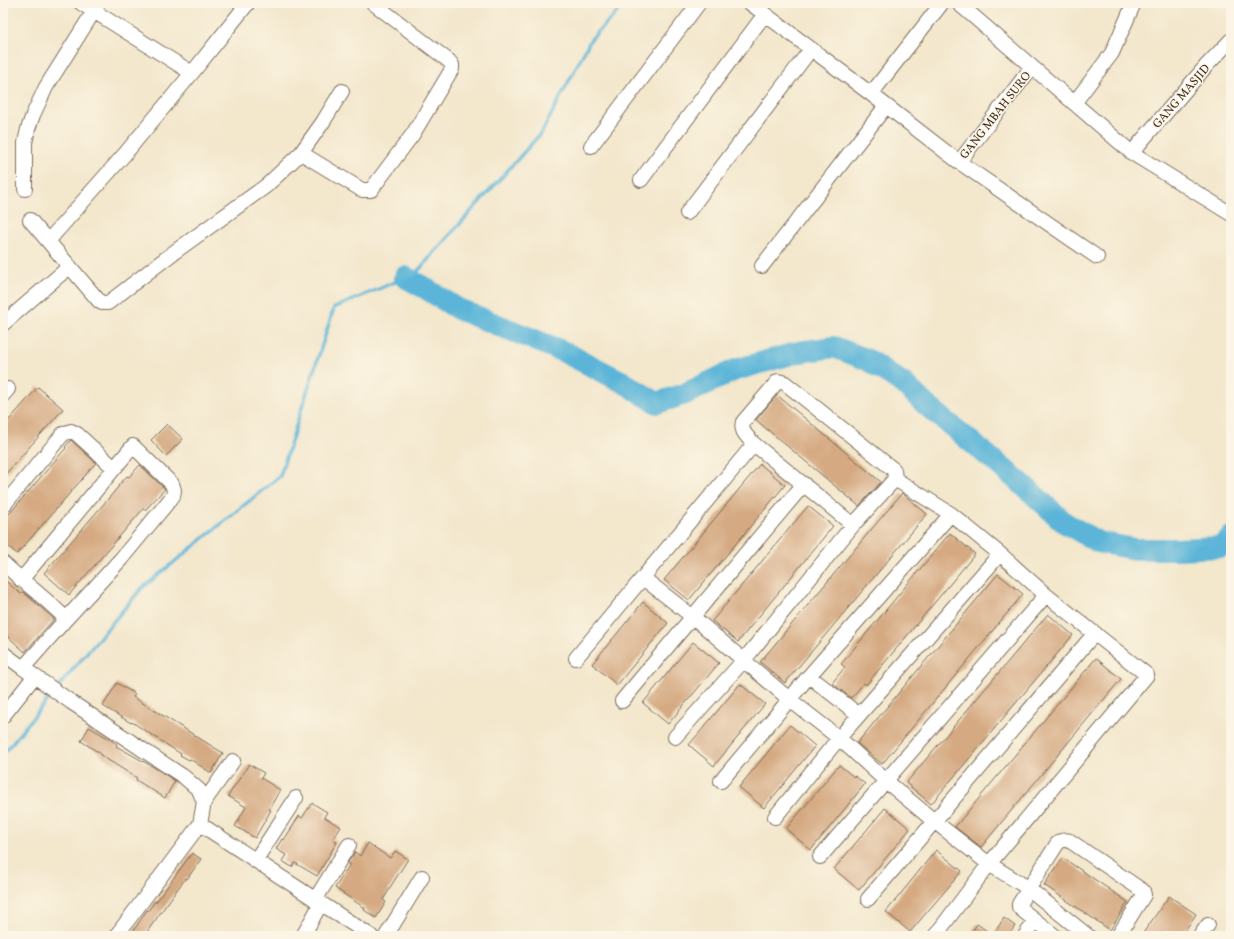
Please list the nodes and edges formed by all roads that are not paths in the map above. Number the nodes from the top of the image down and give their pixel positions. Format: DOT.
graph roads {
  1 [pos="81,3"];
  2 [pos="248,3"];
  3 [pos="373,3"];
  4 [pos="699,3"];
  5 [pos="750,3"];
  6 [pos="942,3"];
  7 [pos="958,3"];
  8 [pos="1134,3"];
  9 [pos="96,7"];
  10 [pos="765,14"];
  11 [pos="1231,40"];
  12 [pos="811,49"];
  13 [pos="1032,67"];
  14 [pos="192,73"];
  15 [pos="342,91"];
  16 [pos="871,94"];
  17 [pos="1075,102"];
  18 [pos="886,106"];
  19 [pos="591,146"];
  20 [pos="1132,152"];
  21 [pos="301,154"];
  22 [pos="959,162"];
  23 [pos="641,180"];
  24 [pos="25,189"];
  25 [pos="687,213"];
  26 [pos="1231,214"];
  27 [pos="30,220"];
  28 [pos="48,241"];
  29 [pos="1097,257"];
  30 [pos="762,266"];
  31 [pos="69,267"];
  32 [pos="3,324"];
  33 [pos="754,444"];
  34 [pos="114,468"];
  35 [pos="895,479"];
  36 [pos="804,484"];
  37 [pos="3,506"];
  38 [pos="951,514"];
  39 [pos="853,525"];
  40 [pos="1000,554"];
  41 [pos="3,563"];
  42 [pos="643,578"];
  43 [pos="21,580"];
  44 [pos="1046,595"];
  45 [pos="693,617"];
  46 [pos="66,619"];
  47 [pos="1094,633"];
  48 [pos="3,652"];
  49 [pos="576,658"];
  50 [pos="744,660"];
  51 [pos="34,676"];
  52 [pos="809,676"];
  53 [pos="790,699"];
  54 [pos="622,701"];
  55 [pos="859,715"];
  56 [pos="3,716"];
  57 [pos="675,737"];
  58 [pos="839,738"];
  59 [pos="233,761"];
  60 [pos="721,781"];
  61 [pos="886,781"];
  62 [pos="296,798"];
  63 [pos="204,802"];
  64 [pos="775,817"];
  65 [pos="934,821"];
  66 [pos="200,824"];
  67 [pos="349,845"];
  68 [pos="820,857"];
  69 [pos="255,860"];
  70 [pos="989,864"];
  71 [pos="422,877"];
  72 [pos="1028,888"];
  73 [pos="868,899"];
  74 [pos="318,902"];
  75 [pos="1035,921"];
  76 [pos="116,936"];
  77 [pos="303,936"];
  78 [pos="371,936"];
  79 [pos="386,936"];
  80 [pos="935,936"];
  81 [pos="1024,936"];
  82 [pos="1055,936"];
  83 [pos="1088,936"];
  84 [pos="1118,936"];
  1 -- 9 [label="street"];
  2 -- 14 [label="street"];
  3 -- 21 [label="street"];
  4 -- 19 [label="street"];
  5 -- 10 [label="street"];
  6 -- 16 [label="street"];
  7 -- 13 [label="street"];
  8 -- 17 [label="street"];
  9 -- 14 [label="street"];
  9 -- 24 [label="street"];
  10 -- 12 [label="street"];
  10 -- 23 [label="street"];
  11 -- 20 [label="street, GANG MASJID"];
  12 -- 16 [label="street"];
  12 -- 25 [label="street"];
  13 -- 17 [label="street"];
  13 -- 22 [label="street, GANG MBAH SURO"];
  14 -- 28 [label="street"];
  15 -- 21 [label="street"];
  16 -- 18 [label="street"];
  17 -- 20 [label="street"];
  18 -- 22 [label="street"];
  18 -- 30 [label="street"];
  20 -- 26 [label="street"];
  21 -- 31 [label="street"];
  22 -- 29 [label="street"];
  27 -- 28 [label="street"];
  28 -- 31 [label="street"];
  31 -- 32 [label="street"];
  33 -- 35 [label="street"];
  33 -- 36 [label="street"];
  33 -- 42 [label="street"];
  34 -- 37 [label="street"];
  34 -- 43 [label="street"];
  34 -- 46 [label="street"];
  35 -- 38 [label="street"];
  35 -- 39 [label="street"];
  36 -- 39 [label="street"];
  36 -- 45 [label="street"];
  38 -- 40 [label="street"];
  38 -- 52 [label="street"];
  39 -- 50 [label="street"];
  40 -- 44 [label="street"];
  40 -- 55 [label="street"];
  41 -- 43 [label="street"];
  42 -- 45 [label="street"];
  42 -- 49 [label="street"];
  43 -- 46 [label="street"];
  44 -- 47 [label="street"];
  44 -- 61 [label="street"];
  45 -- 50 [label="street"];
  45 -- 54 [label="street"];
  46 -- 51 [label="street"];
  47 -- 65 [label="street"];
  47 -- 70 [label="street"];
  48 -- 51 [label="street"];
  50 -- 53 [label="street"];
  50 -- 57 [label="street"];
  51 -- 56 [label="street"];
  51 -- 63 [label="street"];
  52 -- 53 [label="street"];
  52 -- 55 [label="street"];
  53 -- 58 [label="street"];
  53 -- 60 [label="street"];
  55 -- 58 [label="street"];
  58 -- 61 [label="street"];
  58 -- 64 [label="street"];
  59 -- 63 [label="street"];
  61 -- 65 [label="street"];
  61 -- 68 [label="street"];
  62 -- 69 [label="street"];
  63 -- 66 [label="street"];
  65 -- 70 [label="street"];
  65 -- 73 [label="street"];
  66 -- 69 [label="street"];
  66 -- 76 [label="street"];
  67 -- 74 [label="street"];
  69 -- 74 [label="street"];
  70 -- 72 [label="street"];
  70 -- 80 [label="street"];
  71 -- 79 [label="street"];
  72 -- 75 [label="street"];
  72 -- 83 [label="street"];
  72 -- 84 [label="street"];
  74 -- 77 [label="street"];
  74 -- 78 [label="street"];
  75 -- 81 [label="street"];
  75 -- 82 [label="street"];
}
